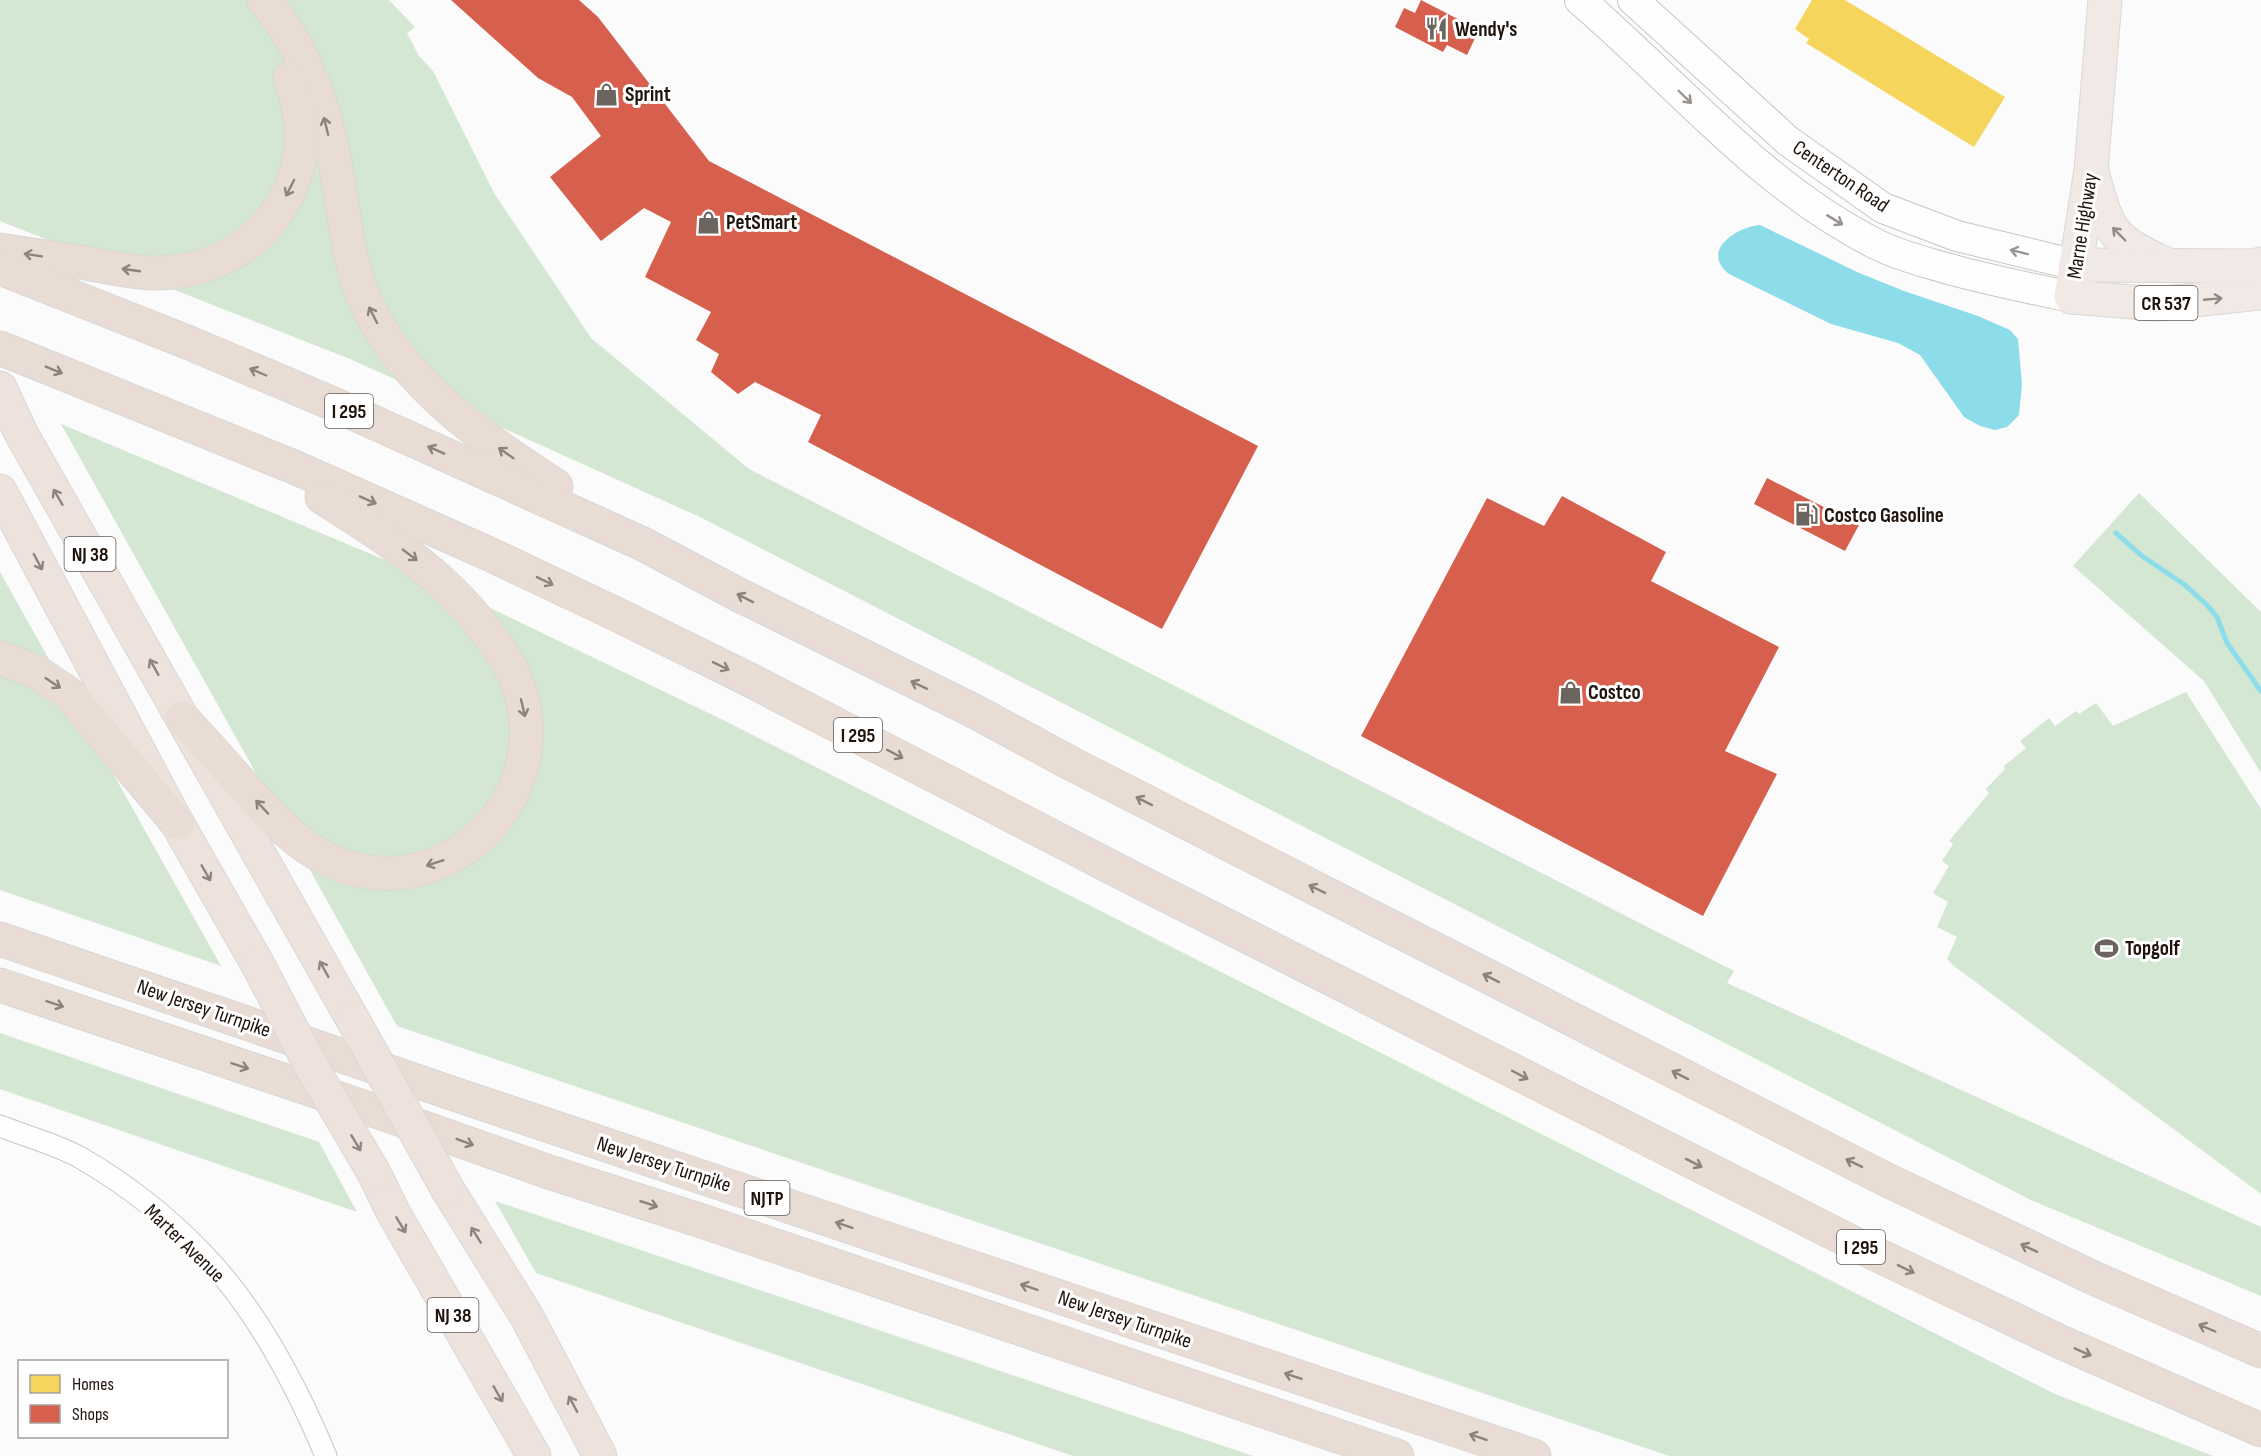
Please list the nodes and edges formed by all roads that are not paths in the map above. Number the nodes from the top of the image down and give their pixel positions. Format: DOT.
graph roads {
  1 [pos="242,0"];
  2 [pos="264,0"];
  3 [pos="1580,0"];
  4 [pos="1601,0"];
  5 [pos="1633,0"];
  6 [pos="2105,0"];
  7 [pos="1705,65"];
  8 [pos="2091,170"];
  9 [pos="0,250"];
  10 [pos="2261,264"];
  11 [pos="2076,265"];
  12 [pos="2168,265"];
  13 [pos="0,268"];
  14 [pos="2261,293"];
  15 [pos="2071,297"];
  16 [pos="0,348"];
  17 [pos="0,388"];
  18 [pos="237,443"];
  19 [pos="0,491"];
  20 [pos="643,544"];
  21 [pos="0,658"];
  22 [pos="182,718"];
  23 [pos="177,823"];
  24 [pos="0,939"];
  25 [pos="0,985"];
  26 [pos="0,1126"];
  27 [pos="2261,1351"];
  28 [pos="2261,1430"];
  29 [pos="326,1456"];
  30 [pos="534,1456"];
  31 [pos="600,1456"];
  32 [pos="1397,1456"];
  33 [pos="1534,1456"];
  1 -- 9 [label="highway, one-way"];
  20 -- 2 [label="highway, one-way"];
  3 -- 15 [label="main road, Centerton Road, one-way"];
  4 -- 7 [label="main road"];
  5 -- 7 [label="main road, Centerton Road"];
  6 -- 8 [label="main road, Marne Highway / CR 537"];
  11 -- 7 [label="main road, Centerton Road, one-way"];
  8 -- 11 [label="main road, Marne Highway / CR 537"];
  12 -- 8 [label="main road, CR 537, one-way"];
  10 -- 12 [label="main road, CR 537"];
  11 -- 12 [label="main road, Centerton Road"];
  11 -- 15 [label="main road, Marne Highway / CR 537"];
  20 -- 13 [label="highway, I 295, one-way"];
  15 -- 14 [label="main road, Marne Highway / CR 537, one-way"];
  16 -- 18 [label="highway, I 295, one-way"];
  22 -- 17 [label="highway, NJ 38, one-way"];
  18 -- 22 [label="highway, one-way"];
  18 -- 28 [label="highway, I 295, one-way"];
  19 -- 23 [label="highway, NJ 38, one-way"];
  27 -- 20 [label="highway, I 295, one-way"];
  21 -- 23 [label="highway, one-way"];
  31 -- 22 [label="highway, NJ 38, one-way, bridge"];
  23 -- 30 [label="highway, NJ 38, one-way, bridge"];
  33 -- 24 [label="highway, New Jersey Turnpike / NJTP, one-way"];
  25 -- 32 [label="highway, New Jersey Turnpike / NJTP, one-way"];
  26 -- 29 [label="street, Marter Avenue"];
}
